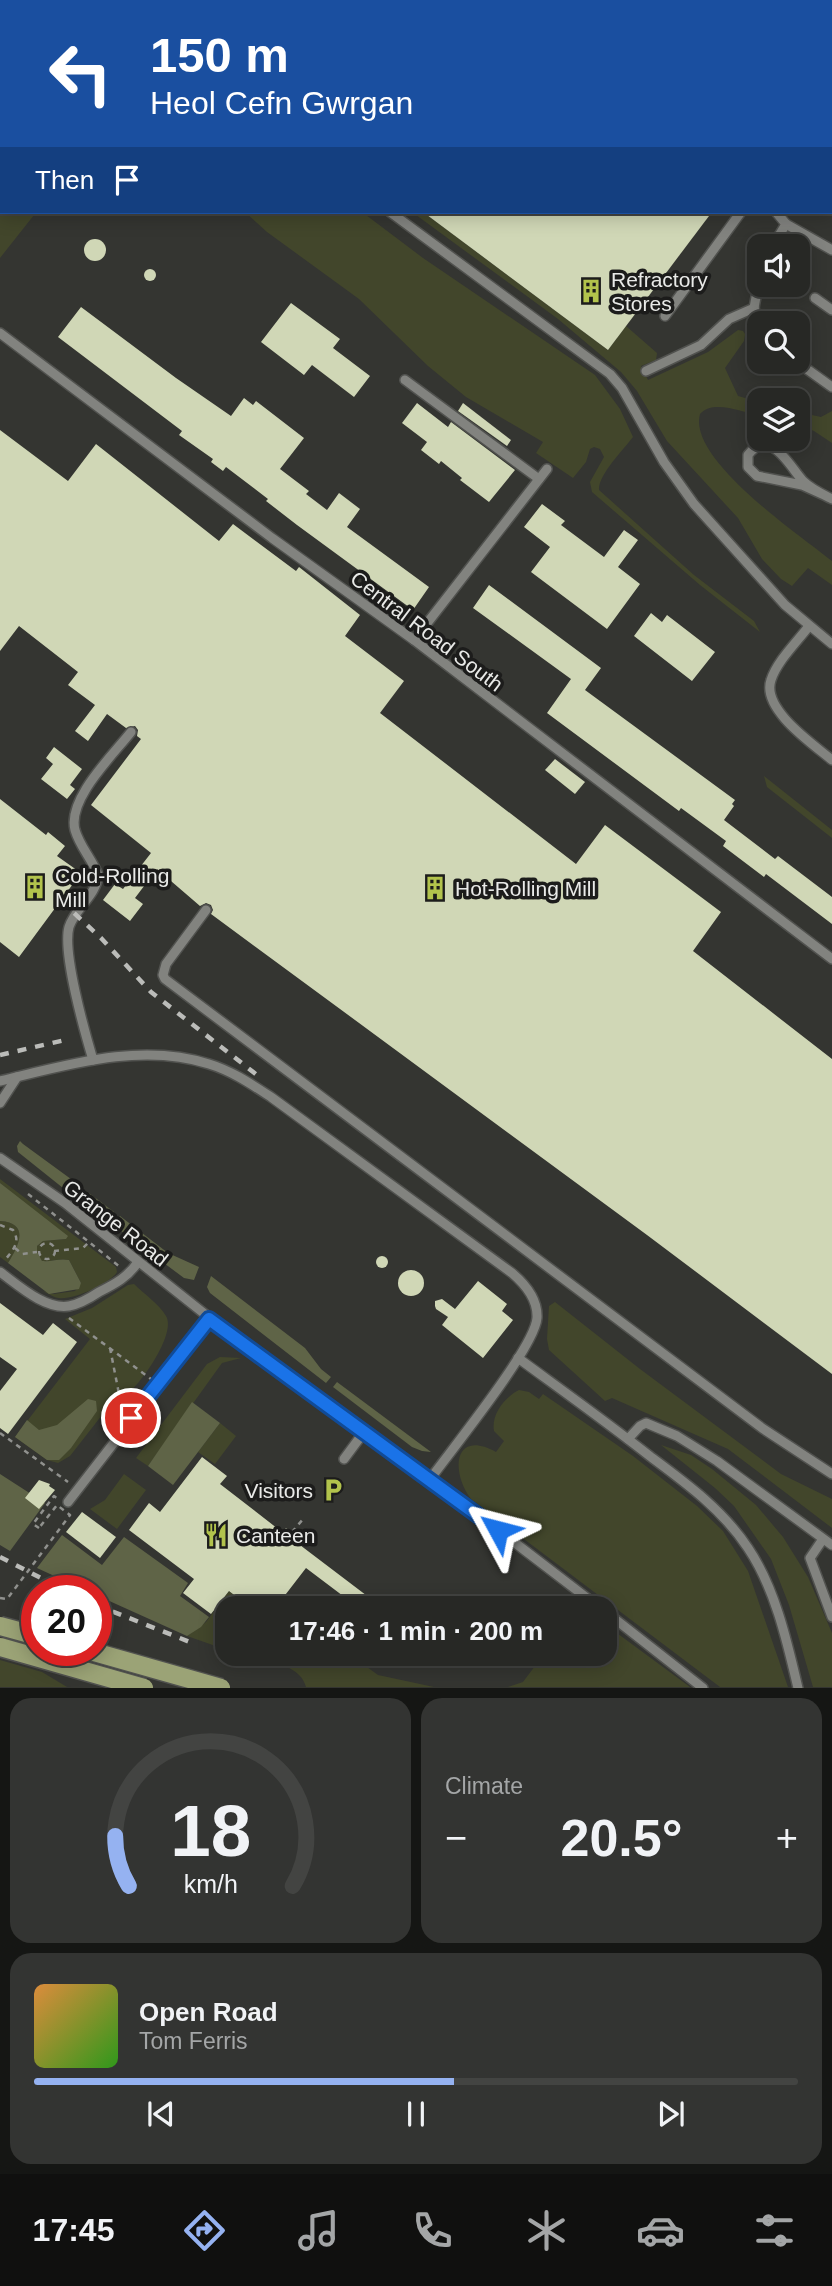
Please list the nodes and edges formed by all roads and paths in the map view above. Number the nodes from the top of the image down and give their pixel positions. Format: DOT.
graph roads {
  1 [pos="393,214"];
  2 [pos="738,214"];
  3 [pos="778,214"];
  4 [pos="786,224"];
  5 [pos="780,234"];
  6 [pos="832,250"];
  7 [pos="756,297"];
  8 [pos="816,298"];
  9 [pos="754,308"];
  10 [pos="832,310"];
  11 [pos="755,311"];
  12 [pos="664,316"];
  13 [pos="0,333"];
  14 [pos="646,371"];
  15 [pos="810,371"];
  16 [pos="405,380"];
  17 [pos="832,387"];
  18 [pos="547,469"];
  19 [pos="539,480"];
  20 [pos="828,497"];
  21 [pos="809,626"];
  22 [pos="414,640"];
  23 [pos="832,643"];
  24 [pos="131,732"];
  25 [pos="832,760"];
  26 [pos="206,910"];
  27 [pos="832,959"];
  28 [pos="93,1060"];
  29 [pos="17,1077"];
  30 [pos="0,1081"];
  31 [pos="0,1102"];
  32 [pos="0,1158"];
  33 [pos="20,1187"];
  34 [pos="0,1225"];
  35 [pos="89,1242"];
  36 [pos="15,1248"];
  37 [pos="54,1251"];
  38 [pos="39,1252"];
  39 [pos="5,1261"];
  40 [pos="138,1262"];
  41 [pos="0,1272"];
  42 [pos="129,1274"];
  43 [pos="62,1306"];
  44 [pos="209,1319"];
  45 [pos="110,1348"];
  46 [pos="518,1358"];
  47 [pos="158,1384"];
  48 [pos="120,1399"];
  49 [pos="364,1432"];
  50 [pos="0,1433"];
  51 [pos="628,1439"];
  52 [pos="344,1459"];
  53 [pos="832,1474"];
  54 [pos="431,1478"];
  55 [pos="78,1489"];
  56 [pos="68,1502"];
  57 [pos="304,1518"];
  58 [pos="292,1532"];
  59 [pos="823,1539"];
  60 [pos="832,1545"];
  61 [pos="584,1596"];
  62 [pos="0,1598"];
  63 [pos="831,1612"];
  64 [pos="617,1621"];
  65 [pos="0,1626"];
  66 [pos="21,1632"];
  67 [pos="0,1647"];
  68 [pos="112,1657"];
  69 [pos="144,1688"];
  70 [pos="221,1688"];
  71 [pos="703,1688"];
  72 [pos="798,1688"];
  1 -- 21 [label="lane"];
  2 -- 12 [label="lane"];
  3 -- 4 [label="lane"];
  4 -- 5 [label="lane"];
  4 -- 6 [label="lane"];
  7 -- 9 [label="lane"];
  8 -- 10 [label="lane"];
  9 -- 11 [label="lane"];
  9 -- 14 [label="lane"];
  13 -- 22 [label="lane, Central Road South"];
  15 -- 17 [label="lane"];
  16 -- 19 [label="lane"];
  18 -- 19 [label="lane"];
  19 -- 22 [label="lane"];
  20 -- 20 [label="lane"];
  21 -- 23 [label="lane"];
  21 -- 25 [label="lane"];
  22 -- 27 [label="lane, Central Road South"];
  24 -- 28 [label="lane"];
  26 -- 53 [label="lane"];
  28 -- 29 [label="lane"];
  28 -- 46 [label="lane"];
  29 -- 30 [label="lane"];
  29 -- 31 [label="lane"];
  32 -- 40 [label="lane, Grange Road"];
  33 -- 35 [label="path"];
  34 -- 36 [label="path"];
  35 -- 37 [label="path"];
  35 -- 42 [label="path"];
  36 -- 38 [label="path"];
  36 -- 39 [label="path"];
  37 -- 38 [label="path"];
  37 -- 38 [label="path"];
  40 -- 42 [label="lane"];
  40 -- 44 [label="lane, Grange Road"];
  41 -- 43 [label="lane"];
  42 -- 43 [label="lane"];
  43 -- 45 [label="path"];
  44 -- 47 [label="lane"];
  44 -- 49 [label="lane, Grange Road"];
  45 -- 47 [label="path"];
  45 -- 48 [label="path"];
  46 -- 51 [label="lane"];
  46 -- 54 [label="lane"];
  47 -- 55 [label="lane"];
  49 -- 52 [label="lane"];
  49 -- 54 [label="lane, Grange Road"];
  50 -- 55 [label="path"];
  51 -- 59 [label="lane"];
  51 -- 72 [label="lane"];
  54 -- 61 [label="lane, Grange Road"];
  55 -- 56 [label="lane"];
  56 -- 62 [label="path, bridge"];
  57 -- 58 [label="path"];
  59 -- 60 [label="lane"];
  59 -- 63 [label="lane"];
  64 -- 71 [label="lane"];
  65 -- 66 [label="main road, bridge"];
  67 -- 69 [label="main road, bridge"];
  68 -- 70 [label="main road, bridge"];
}
